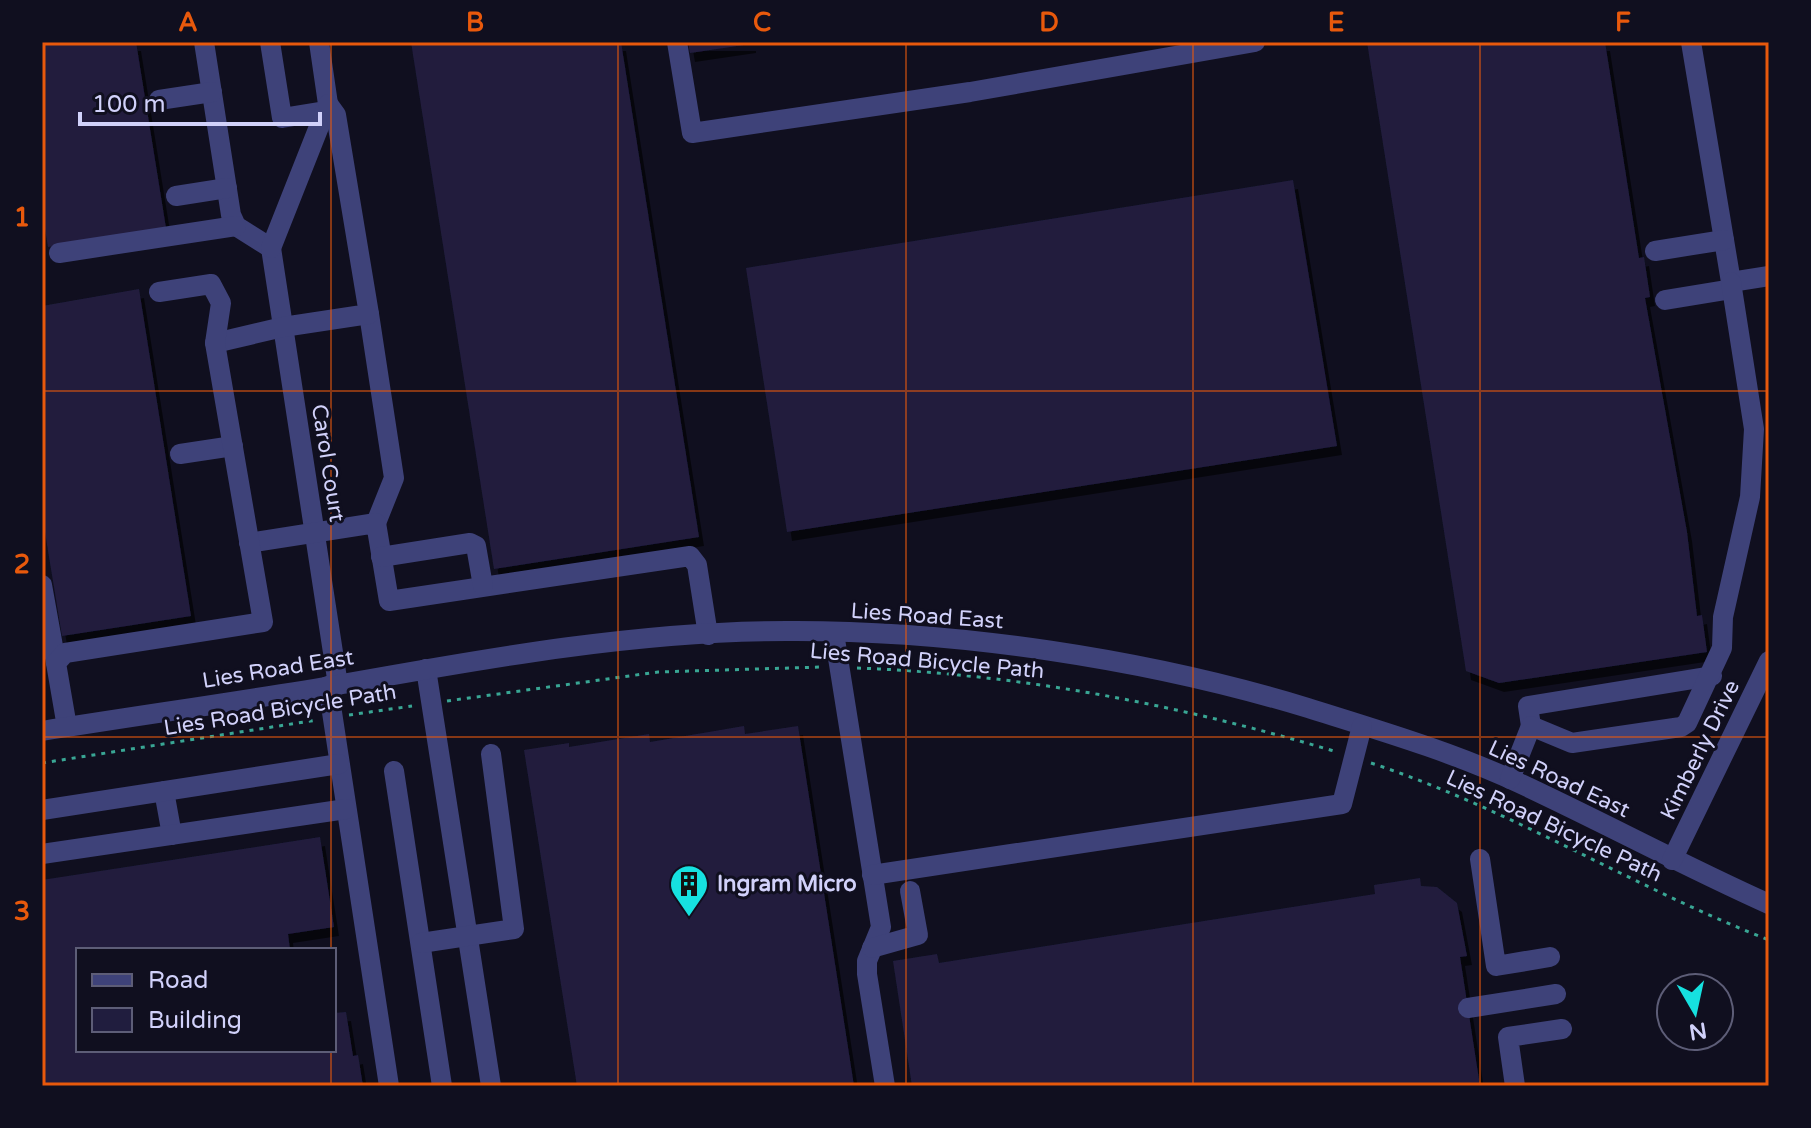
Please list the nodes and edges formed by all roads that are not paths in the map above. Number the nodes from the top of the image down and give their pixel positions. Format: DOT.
graph roads {
  1 [pos="204,42"];
  2 [pos="270,42"];
  3 [pos="319,42"];
  4 [pos="677,42"];
  5 [pos="1255,42"];
  6 [pos="1691,42"];
  7 [pos="212,92"];
  8 [pos="159,100"];
  9 [pos="327,108"];
  10 [pos="227,188"];
  11 [pos="176,196"];
  12 [pos="236,226"];
  13 [pos="1724,240"];
  14 [pos="271,248"];
  15 [pos="1655,251"];
  16 [pos="59,253"];
  17 [pos="1769,276"];
  18 [pos="1732,286"];
  19 [pos="159,292"];
  20 [pos="1665,300"];
  21 [pos="369,314"];
  22 [pos="283,327"];
  23 [pos="215,343"];
  24 [pos="233,446"];
  25 [pos="180,454"];
  26 [pos="376,523"];
  27 [pos="314,533"];
  28 [pos="249,543"];
  29 [pos="381,557"];
  30 [pos="42,585"];
  31 [pos="483,586"];
  32 [pos="834,633"];
  33 [pos="708,635"];
  34 [pos="1769,661"];
  35 [pos="56,663"];
  36 [pos="426,669"];
  37 [pos="1712,676"];
  38 [pos="333,685"];
  39 [pos="1764,685"];
  40 [pos="1362,726"];
  41 [pos="1531,726"];
  42 [pos="67,727"];
  43 [pos="42,731"];
  44 [pos="491,754"];
  45 [pos="339,764"];
  46 [pos="394,771"];
  47 [pos="1510,779"];
  48 [pos="164,791"];
  49 [pos="346,809"];
  50 [pos="42,810"];
  51 [pos="172,835"];
  52 [pos="42,853"];
  53 [pos="1480,859"];
  54 [pos="1672,860"];
  55 [pos="872,875"];
  56 [pos="910,891"];
  57 [pos="1769,904"];
  58 [pos="468,938"];
  59 [pos="421,943"];
  60 [pos="872,948"];
  61 [pos="1550,957"];
  62 [pos="1556,994"];
  63 [pos="1468,1008"];
  64 [pos="1562,1029"];
  65 [pos="389,1086"];
  66 [pos="442,1086"];
  67 [pos="491,1086"];
  68 [pos="885,1086"];
  69 [pos="1515,1086"];
  1 -- 7 [label="street"];
  2 -- 9 [label="street"];
  3 -- 9 [label="street"];
  4 -- 5 [label="street"];
  6 -- 13 [label="street"];
  7 -- 8 [label="street"];
  7 -- 10 [label="street"];
  9 -- 14 [label="street"];
  9 -- 21 [label="street"];
  10 -- 11 [label="street"];
  10 -- 12 [label="street"];
  12 -- 14 [label="street"];
  12 -- 16 [label="street"];
  13 -- 15 [label="street"];
  13 -- 18 [label="street"];
  14 -- 22 [label="street, Carol Court"];
  17 -- 18 [label="street"];
  18 -- 20 [label="street"];
  18 -- 37 [label="street"];
  19 -- 23 [label="street"];
  21 -- 22 [label="street"];
  21 -- 26 [label="street"];
  22 -- 23 [label="street"];
  22 -- 27 [label="street, Carol Court"];
  23 -- 24 [label="street"];
  24 -- 25 [label="street"];
  24 -- 28 [label="street"];
  26 -- 27 [label="street"];
  26 -- 29 [label="street"];
  27 -- 28 [label="street"];
  27 -- 38 [label="street, Carol Court"];
  28 -- 35 [label="street"];
  29 -- 31 [label="street"];
  29 -- 31 [label="street"];
  30 -- 35 [label="street"];
  31 -- 33 [label="street"];
  32 -- 33 [label="street, Lies Road East"];
  32 -- 40 [label="street, Lies Road East"];
  32 -- 55 [label="street"];
  33 -- 36 [label="street, Lies Road East"];
  34 -- 39 [label="street, Kimberly Drive"];
  35 -- 42 [label="street"];
  36 -- 38 [label="street, Lies Road East"];
  36 -- 58 [label="street"];
  37 -- 41 [label="street"];
  37 -- 41 [label="street"];
  38 -- 42 [label="street, Lies Road East"];
  38 -- 45 [label="street, Carol Court"];
  39 -- 54 [label="street, Kimberly Drive"];
  40 -- 47 [label="street, Lies Road East"];
  40 -- 55 [label="street"];
  41 -- 47 [label="street"];
  42 -- 43 [label="street, Lies Road East"];
  44 -- 58 [label="street"];
  45 -- 48 [label="street"];
  45 -- 49 [label="street, Carol Court"];
  46 -- 59 [label="street"];
  47 -- 54 [label="street, Lies Road East"];
  48 -- 50 [label="street"];
  48 -- 51 [label="street"];
  49 -- 51 [label="street"];
  49 -- 65 [label="street, Carol Court"];
  51 -- 52 [label="street"];
  53 -- 61 [label="street"];
  54 -- 57 [label="street, Lies Road East"];
  55 -- 60 [label="street"];
  56 -- 60 [label="street"];
  58 -- 59 [label="street"];
  58 -- 67 [label="street"];
  59 -- 66 [label="street"];
  60 -- 68 [label="street"];
  62 -- 63 [label="street"];
  64 -- 69 [label="street"];
}
